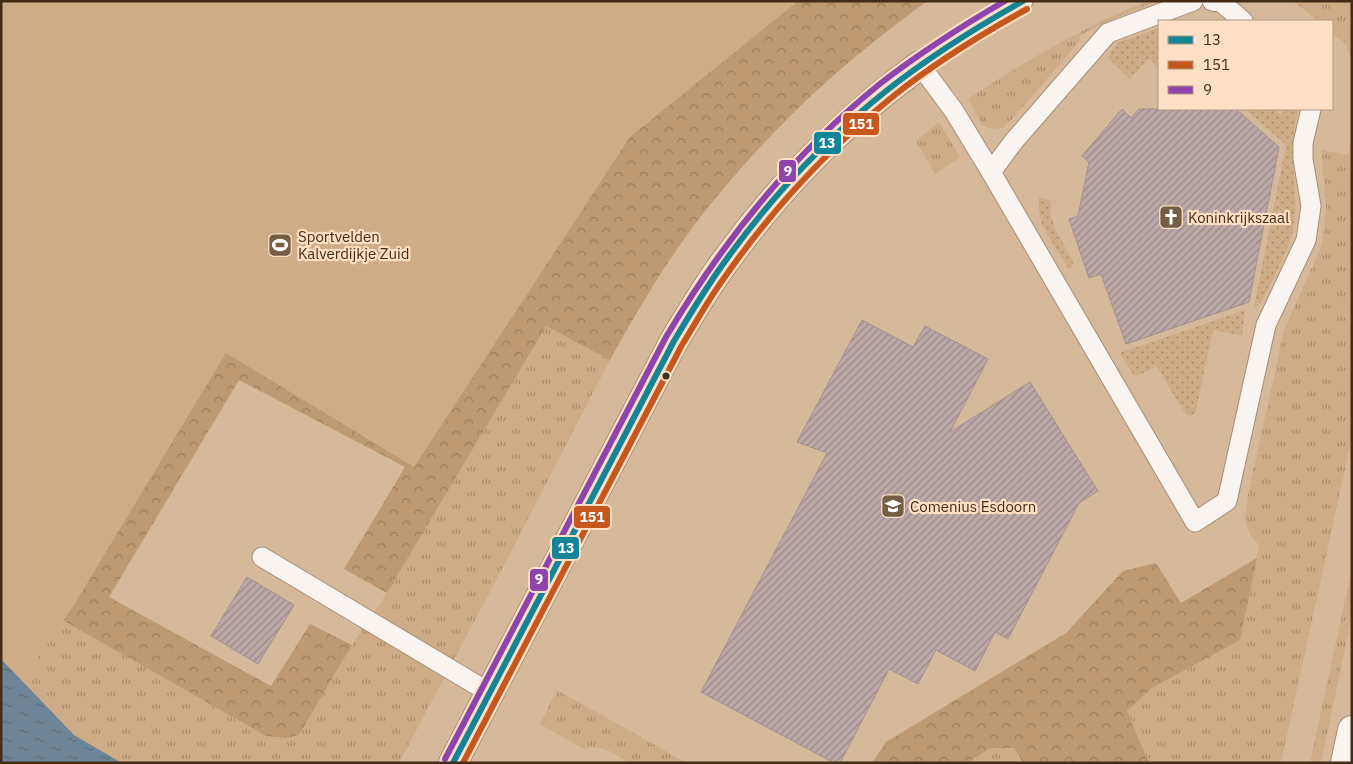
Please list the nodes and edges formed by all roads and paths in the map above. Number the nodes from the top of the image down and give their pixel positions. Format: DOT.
graph roads {
  1 [pos="1023,1"];
  2 [pos="1193,1"];
  3 [pos="1212,1"];
  4 [pos="1242,20"];
  5 [pos="920,65"];
  6 [pos="1311,110"];
  7 [pos="991,172"];
  8 [pos="262,557"];
  9 [pos="490,694"];
  10 [pos="1352,730"];
  11 [pos="453,763"];
  12 [pos="1345,763"];
  1 -- 5 [label="lane"];
  2 -- 7 [label="lane"];
  3 -- 4 [label="lane"];
  5 -- 7 [label="lane"];
  5 -- 9 [label="street"];
  6 -- 7 [label="lane"];
  8 -- 9 [label="lane"];
  9 -- 11 [label="street"];
  10 -- 12 [label="street"];
}
